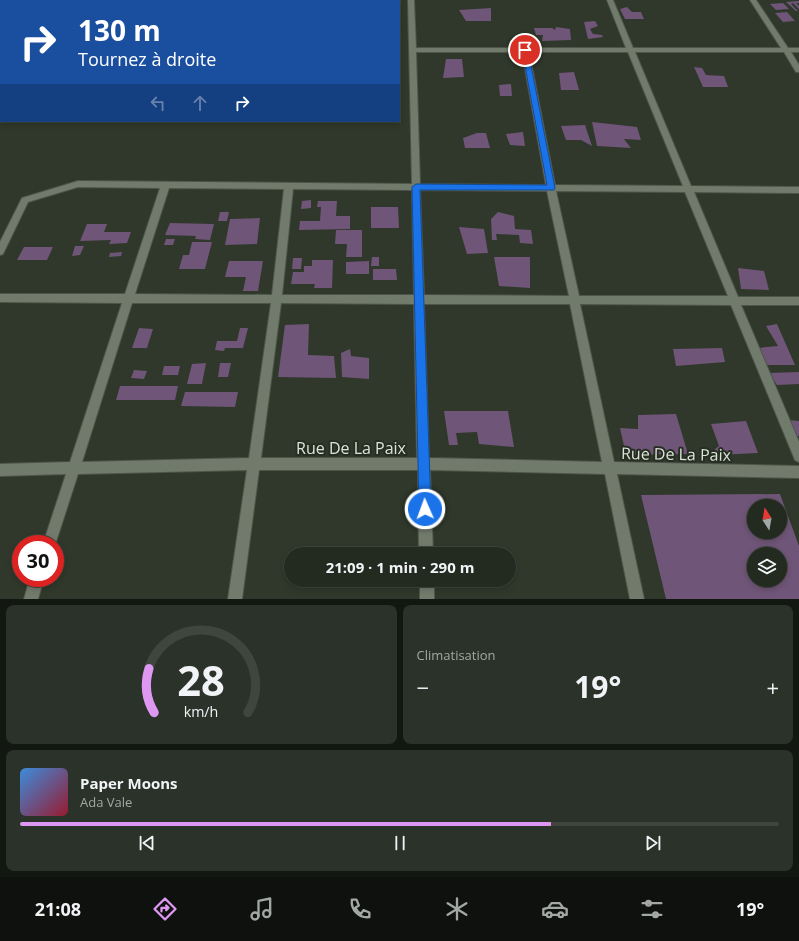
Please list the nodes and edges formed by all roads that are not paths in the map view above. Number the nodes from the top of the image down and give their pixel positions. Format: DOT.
graph roads {
  1 [pos="411,0"];
  2 [pos="610,0"];
  3 [pos="752,0"];
  4 [pos="412,50"];
  5 [pos="525,50"];
  6 [pos="631,50"];
  7 [pos="786,50"];
  8 [pos="799,50"];
  9 [pos="799,70"];
  10 [pos="166,184"];
  11 [pos="289,186"];
  12 [pos="416,187"];
  13 [pos="551,188"];
  14 [pos="689,189"];
  15 [pos="799,190"];
  16 [pos="0,251"];
  17 [pos="0,298"];
  18 [pos="129,298"];
  19 [pos="276,299"];
  20 [pos="419,300"];
  21 [pos="574,300"];
  22 [pos="735,301"];
  23 [pos="799,301"];
  24 [pos="799,456"];
  25 [pos="254,464"];
  26 [pos="424,464"];
  27 [pos="73,468"];
  28 [pos="610,469"];
  29 [pos="0,470"];
  30 [pos="799,472"];
  31 [pos="52,535"];
  32 [pos="426,547"];
  33 [pos="34,587"];
  34 [pos="427,587"];
  35 [pos="30,599"];
  36 [pos="235,599"];
  37 [pos="427,599"];
  38 [pos="637,599"];
  1 -- 4 [label="street"];
  2 -- 6 [label="street"];
  3 -- 7 [label="street"];
  4 -- 5 [label="street"];
  4 -- 12 [label="street"];
  5 -- 6 [label="street"];
  5 -- 13 [label="street"];
  6 -- 7 [label="street"];
  6 -- 14 [label="street"];
  7 -- 8 [label="street"];
  7 -- 9 [label="street"];
  10 -- 11 [label="street"];
  10 -- 16 [label="street"];
  10 -- 18 [label="street"];
  11 -- 12 [label="street"];
  11 -- 19 [label="street"];
  12 -- 13 [label="street"];
  12 -- 20 [label="street"];
  13 -- 14 [label="street"];
  13 -- 21 [label="street"];
  14 -- 15 [label="street"];
  14 -- 22 [label="street"];
  17 -- 18 [label="street"];
  18 -- 19 [label="street"];
  18 -- 27 [label="street"];
  19 -- 20 [label="street"];
  19 -- 25 [label="street"];
  20 -- 21 [label="street"];
  20 -- 26 [label="street"];
  21 -- 22 [label="street"];
  21 -- 28 [label="street"];
  22 -- 23 [label="street"];
  22 -- 24 [label="street"];
  25 -- 26 [label="street, Rue De La Paix"];
  25 -- 27 [label="street, Rue De La Paix"];
  25 -- 36 [label="street"];
  26 -- 28 [label="street, Rue De La Paix"];
  26 -- 32 [label="street"];
  27 -- 29 [label="street, Rue De La Paix"];
  27 -- 31 [label="street"];
  28 -- 30 [label="street, Rue De La Paix"];
  28 -- 38 [label="street"];
  33 -- 35 [label="street"];
  34 -- 37 [label="street"];
}
